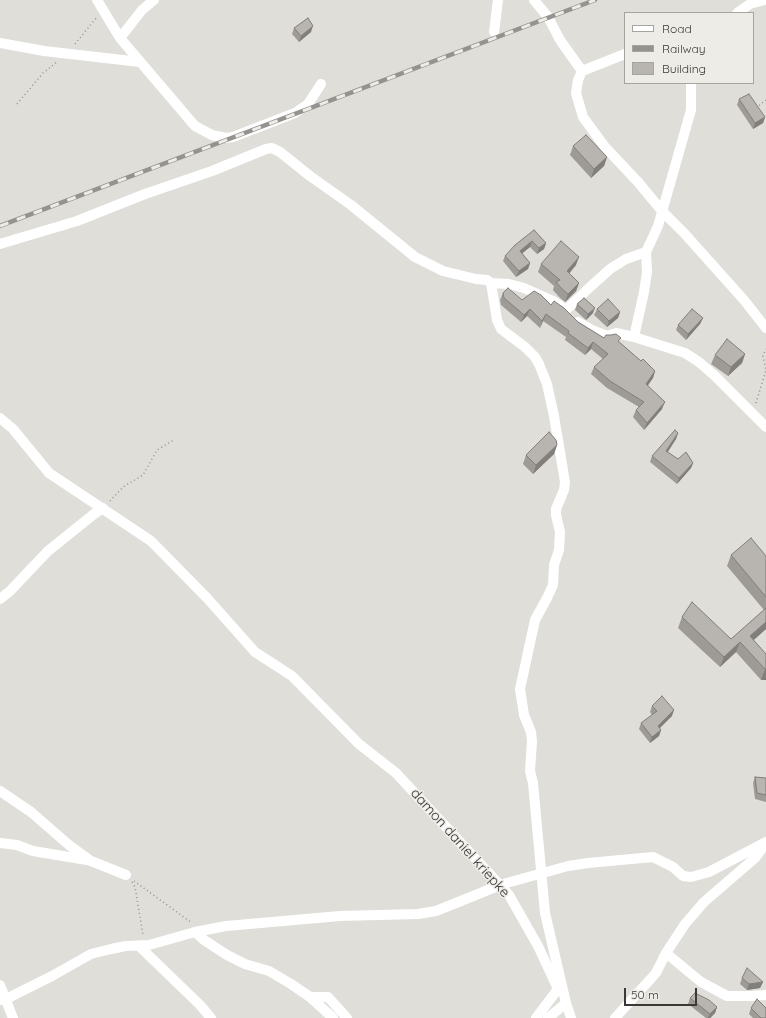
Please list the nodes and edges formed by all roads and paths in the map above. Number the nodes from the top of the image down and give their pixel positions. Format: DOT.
graph roads {
  1 [pos="97,0"];
  2 [pos="154,0"];
  3 [pos="498,0"];
  4 [pos="534,0"];
  5 [pos="764,0"];
  6 [pos="752,2"];
  7 [pos="738,12"];
  8 [pos="494,32"];
  9 [pos="120,38"];
  10 [pos="0,43"];
  11 [pos="624,54"];
  12 [pos="140,62"];
  13 [pos="582,71"];
  14 [pos="321,84"];
  15 [pos="691,84"];
  16 [pos="766,100"];
  17 [pos="756,108"];
  18 [pos="662,211"];
  19 [pos="0,244"];
  20 [pos="646,252"];
  21 [pos="491,282"];
  22 [pos="566,310"];
  23 [pos="766,328"];
  24 [pos="634,337"];
  25 [pos="766,349"];
  26 [pos="752,414"];
  27 [pos="0,418"];
  28 [pos="766,427"];
  29 [pos="174,440"];
  30 [pos="104,508"];
  31 [pos="0,599"];
  32 [pos="0,791"];
  33 [pos="0,843"];
  34 [pos="765,843"];
  35 [pos="90,861"];
  36 [pos="542,873"];
  37 [pos="126,875"];
  38 [pos="500,885"];
  39 [pos="195,932"];
  40 [pos="142,946"];
  41 [pos="666,953"];
  42 [pos="0,985"];
  43 [pos="766,994"];
  44 [pos="310,997"];
  45 [pos="3,999"];
  46 [pos="566,1003"];
  47 [pos="13,1018"];
  48 [pos="211,1018"];
  49 [pos="333,1018"];
  50 [pos="347,1018"];
  51 [pos="536,1018"];
  52 [pos="548,1018"];
  53 [pos="571,1018"];
  54 [pos="615,1018"];
  1 -- 9 [label="street"];
  2 -- 9 [label="street"];
  3 -- 8 [label="street"];
  4 -- 13 [label="street"];
  5 -- 6 [label="street"];
  6 -- 7 [label="street"];
  9 -- 12 [label="street"];
  10 -- 12 [label="street"];
  11 -- 13 [label="street"];
  12 -- 14 [label="street"];
  13 -- 18 [label="street"];
  15 -- 18 [label="street"];
  16 -- 17 [label="path"];
  18 -- 20 [label="street"];
  18 -- 23 [label="street"];
  19 -- 21 [label="street"];
  20 -- 22 [label="street"];
  20 -- 24 [label="street"];
  21 -- 22 [label="street"];
  21 -- 36 [label="street"];
  22 -- 24 [label="street"];
  24 -- 26 [label="street"];
  25 -- 26 [label="path"];
  26 -- 28 [label="street"];
  27 -- 30 [label="street, damon daniel kriepke"];
  29 -- 30 [label="path"];
  30 -- 31 [label="street"];
  30 -- 38 [label="street, damon daniel kriepke"];
  32 -- 35 [label="street"];
  33 -- 35 [label="street"];
  34 -- 36 [label="street"];
  34 -- 41 [label="street"];
  35 -- 37 [label="street"];
  36 -- 38 [label="street"];
  36 -- 46 [label="street"];
  37 -- 39 [label="path"];
  37 -- 40 [label="path"];
  38 -- 39 [label="street"];
  38 -- 51 [label="street, damon daniel kriepke"];
  39 -- 40 [label="street"];
  39 -- 44 [label="street"];
  40 -- 45 [label="street"];
  40 -- 48 [label="street"];
  41 -- 43 [label="street"];
  41 -- 54 [label="street"];
  42 -- 45 [label="street"];
  44 -- 49 [label="street"];
  44 -- 50 [label="street"];
  45 -- 47 [label="street"];
  46 -- 52 [label="street"];
  46 -- 53 [label="street"];
}
